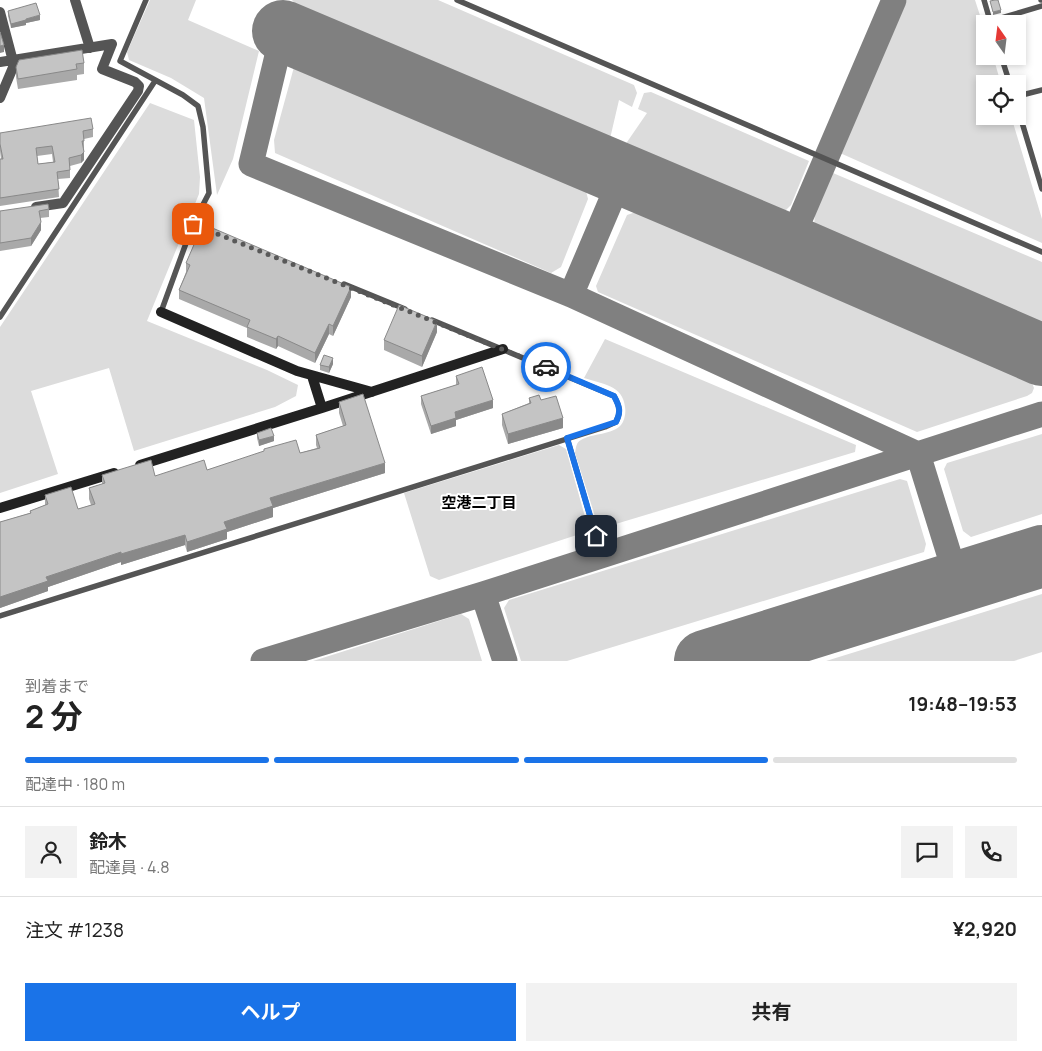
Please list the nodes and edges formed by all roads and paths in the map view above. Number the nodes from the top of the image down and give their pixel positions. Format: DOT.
graph roads {
  1 [pos="75,0"];
  2 [pos="146,0"];
  3 [pos="457,0"];
  4 [pos="984,0"];
  5 [pos="1042,6"];
  6 [pos="0,12"];
  7 [pos="989,15"];
  8 [pos="1013,15"];
  9 [pos="2,29"];
  10 [pos="90,48"];
  11 [pos="13,60"];
  12 [pos="0,62"];
  13 [pos="155,81"];
  14 [pos="1042,90"];
  15 [pos="1026,94"];
  16 [pos="0,98"];
  17 [pos="1023,125"];
  18 [pos="1040,177"];
  19 [pos="1042,189"];
  20 [pos="27,209"];
  21 [pos="193,224"];
  22 [pos="212,231"];
  23 [pos="1042,252"];
  24 [pos="339,282"];
  25 [pos="161,312"];
  26 [pos="412,312"];
  27 [pos="421,316"];
  28 [pos="0,317"];
  29 [pos="503,349"];
  30 [pos="312,376"];
  31 [pos="373,392"];
  32 [pos="322,408"];
  33 [pos="567,438"];
  34 [pos="0,508"];
  35 [pos="596,536"];
  36 [pos="0,616"];
  1 -- 10 [label="street"];
  2 -- 13 [label="lane"];
  3 -- 23 [label="lane"];
  4 -- 7 [label="lane"];
  5 -- 8 [label="lane"];
  6 -- 9 [label="street"];
  9 -- 11 [label="street"];
  10 -- 11 [label="street"];
  10 -- 20 [label="street"];
  11 -- 12 [label="street"];
  11 -- 16 [label="street"];
  13 -- 21 [label="lane"];
  13 -- 28 [label="lane"];
  14 -- 15 [label="lane"];
  17 -- 18 [label="lane"];
  18 -- 19 [label="lane"];
  21 -- 22 [label="lane"];
  21 -- 25 [label="lane"];
  24 -- 26 [label="lane"];
  25 -- 30 [label="street"];
  27 -- 29 [label="lane"];
  29 -- 31 [label="street"];
  29 -- 33 [label="lane"];
  30 -- 31 [label="street"];
  30 -- 32 [label="street"];
  31 -- 32 [label="street"];
  32 -- 34 [label="street"];
  33 -- 35 [label="lane"];
  33 -- 36 [label="lane"];
}
